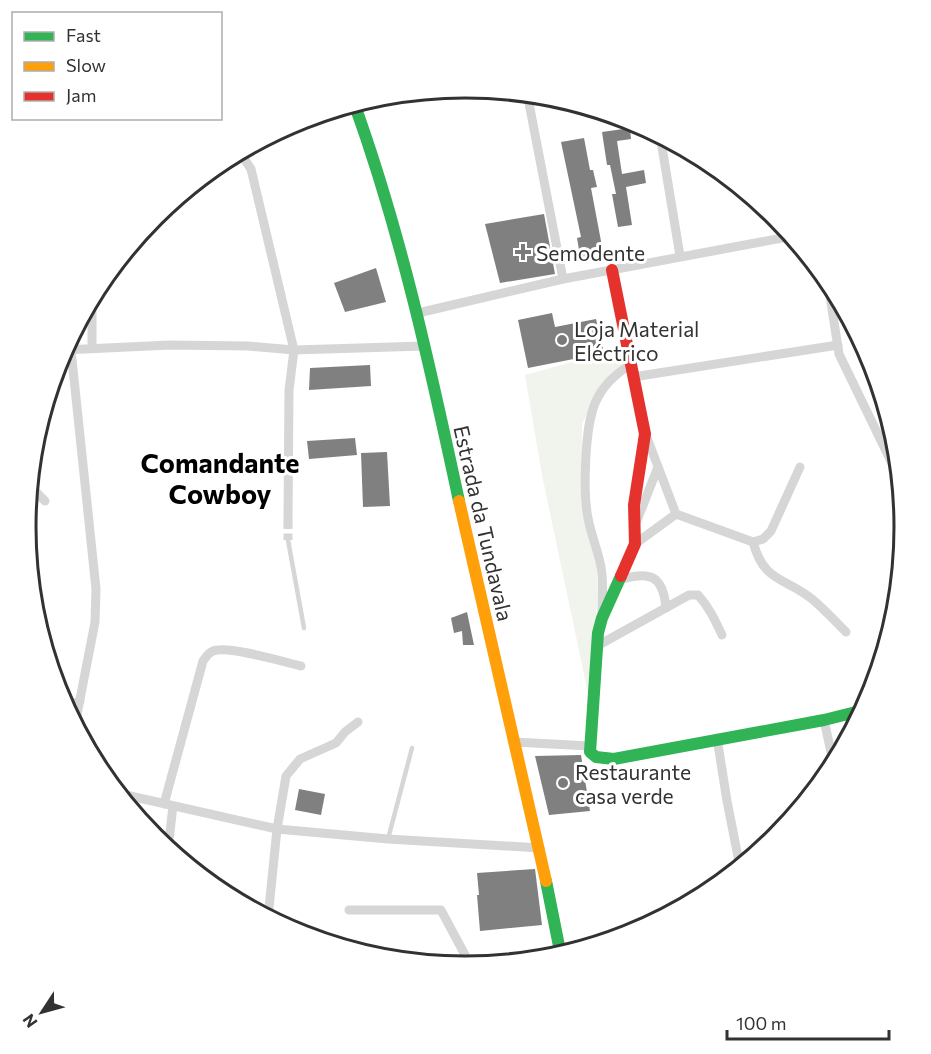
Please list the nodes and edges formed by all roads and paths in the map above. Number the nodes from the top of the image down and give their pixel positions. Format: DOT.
graph roads {
  1 [pos="529,102"];
  2 [pos="357,111"];
  3 [pos="662,146"];
  4 [pos="244,159"];
  5 [pos="782,238"];
  6 [pos="680,256"];
  7 [pos="612,270"];
  8 [pos="562,279"];
  9 [pos="831,302"];
  10 [pos="418,313"];
  11 [pos="92,316"];
  12 [pos="838,345"];
  13 [pos="424,346"];
  14 [pos="92,347"];
  15 [pos="75,349"];
  16 [pos="294,350"];
  17 [pos="69,364"];
  18 [pos="632,371"];
  19 [pos="645,434"];
  20 [pos="889,457"];
  21 [pos="658,467"];
  22 [pos="800,467"];
  23 [pos="38,494"];
  24 [pos="45,501"];
  25 [pos="676,514"];
  26 [pos="288,520"];
  27 [pos="635,525"];
  28 [pos="288,540"];
  29 [pos="753,542"];
  30 [pos="635,544"];
  31 [pos="620,579"];
  32 [pos="666,608"];
  33 [pos="602,618"];
  34 [pos="304,628"];
  35 [pos="846,632"];
  36 [pos="722,635"];
  37 [pos="597,646"];
  38 [pos="301,666"];
  39 [pos="80,701"];
  40 [pos="74,703"];
  41 [pos="78,712"];
  42 [pos="853,713"];
  43 [pos="824,720"];
  44 [pos="358,722"];
  45 [pos="717,738"];
  46 [pos="515,742"];
  47 [pos="589,746"];
  48 [pos="412,748"];
  49 [pos="831,752"];
  50 [pos="132,796"];
  51 [pos="169,805"];
  52 [pos="277,829"];
  53 [pos="168,837"];
  54 [pos="388,839"];
  55 [pos="540,848"];
  56 [pos="738,859"];
  57 [pos="268,908"];
  58 [pos="349,910"];
  59 [pos="559,946"];
  60 [pos="466,956"];
  1 -- 8 [label="street"];
  2 -- 10 [label="main road, Estrada da Tundavala"];
  3 -- 6 [label="street"];
  4 -- 16 [label="street"];
  5 -- 6 [label="street"];
  6 -- 7 [label="street"];
  7 -- 8 [label="street"];
  7 -- 18 [label="main road"];
  8 -- 10 [label="street"];
  9 -- 12 [label="street"];
  10 -- 13 [label="main road, Estrada da Tundavala"];
  11 -- 14 [label="street"];
  12 -- 18 [label="street"];
  12 -- 20 [label="street"];
  13 -- 16 [label="street"];
  13 -- 46 [label="main road, Estrada da Tundavala"];
  14 -- 15 [label="street"];
  14 -- 16 [label="street"];
  16 -- 26 [label="street"];
  17 -- 39 [label="street"];
  18 -- 19 [label="main road"];
  18 -- 33 [label="street"];
  19 -- 21 [label="street"];
  19 -- 27 [label="main road"];
  21 -- 25 [label="street"];
  21 -- 27 [label="street"];
  22 -- 29 [label="street"];
  23 -- 24 [label="street"];
  25 -- 29 [label="street"];
  25 -- 30 [label="street"];
  27 -- 30 [label="main road"];
  28 -- 34 [label="lane"];
  29 -- 35 [label="street"];
  30 -- 31 [label="main road"];
  31 -- 32 [label="street"];
  31 -- 33 [label="main road"];
  32 -- 36 [label="street"];
  32 -- 37 [label="street"];
  33 -- 37 [label="main road"];
  37 -- 47 [label="main road"];
  38 -- 51 [label="street"];
  39 -- 40 [label="street"];
  39 -- 41 [label="street"];
  42 -- 43 [label="main road"];
  43 -- 45 [label="main road"];
  43 -- 49 [label="street"];
  44 -- 52 [label="street"];
  45 -- 47 [label="main road"];
  45 -- 56 [label="street"];
  46 -- 47 [label="street"];
  46 -- 55 [label="main road, Estrada da Tundavala"];
  48 -- 54 [label="lane"];
  50 -- 51 [label="street"];
  51 -- 52 [label="street"];
  51 -- 53 [label="street"];
  52 -- 54 [label="street"];
  52 -- 57 [label="street"];
  54 -- 55 [label="street"];
  55 -- 59 [label="main road, Estrada da Tundavala"];
  58 -- 60 [label="street"];
}
